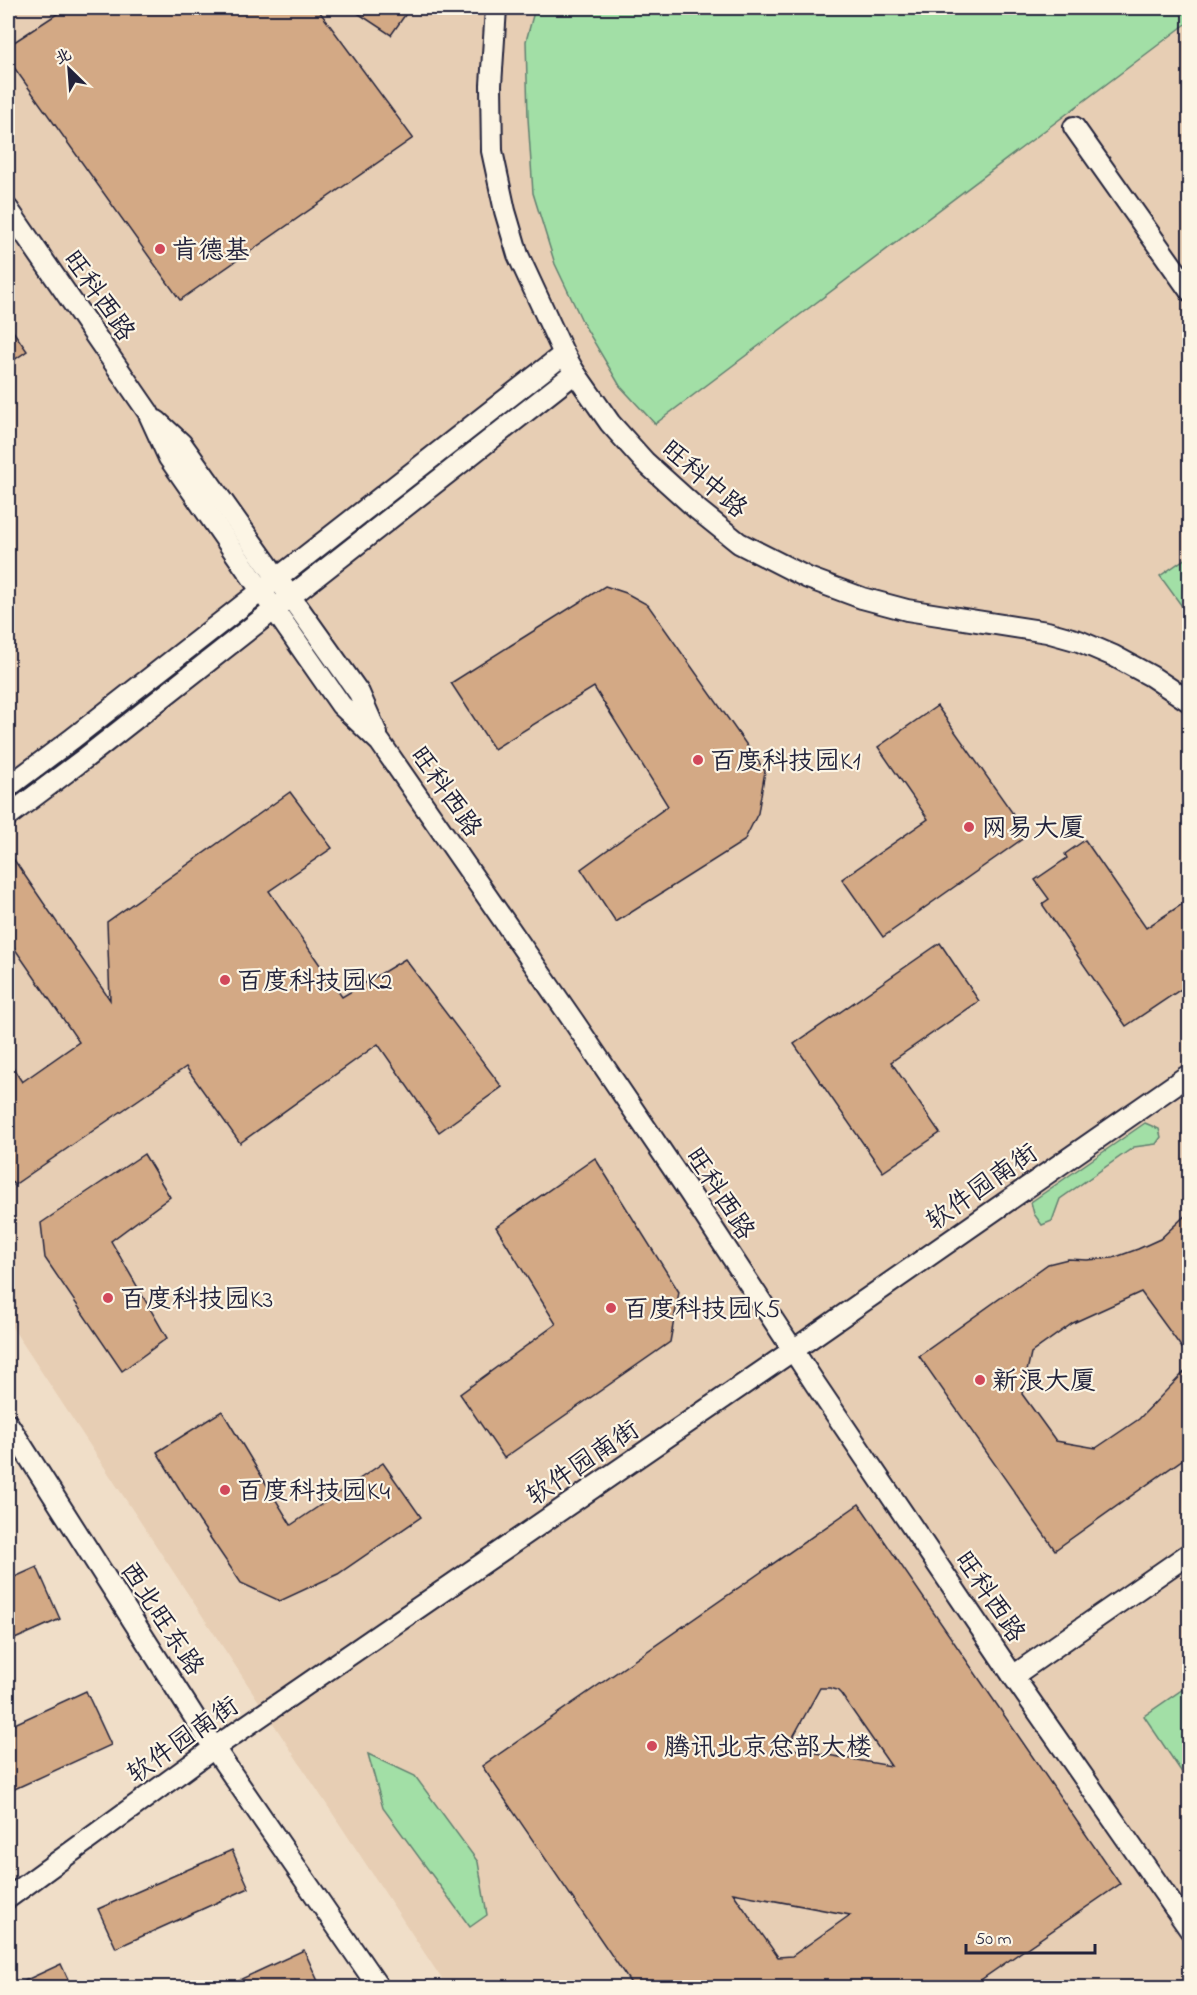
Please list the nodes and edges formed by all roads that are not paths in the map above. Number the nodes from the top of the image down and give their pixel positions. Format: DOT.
graph roads {
  1 [pos="496,8"];
  2 [pos="1074,127"];
  3 [pos="8,209"];
  4 [pos="1190,291"];
  5 [pos="564,354"];
  6 [pos="575,373"];
  7 [pos="148,412"];
  8 [pos="277,578"];
  9 [pos="261,590"];
  10 [pos="290,596"];
  11 [pos="274,609"];
  12 [pos="1190,702"];
  13 [pos="380,742"];
  14 [pos="8,787"];
  15 [pos="8,816"];
  16 [pos="1190,1074"];
  17 [pos="792,1351"];
  18 [pos="8,1424"];
  19 [pos="1190,1553"];
  20 [pos="1013,1676"];
  21 [pos="214,1748"];
  22 [pos="8,1898"];
  23 [pos="1190,1930"];
  24 [pos="380,1988"];
  1 -- 5 [label="street, 旺科中路"];
  2 -- 4 [label="street"];
  3 -- 7 [label="street, 旺科西路"];
  5 -- 6 [label="street, 旺科中路"];
  5 -- 8 [label="street"];
  6 -- 10 [label="street"];
  6 -- 12 [label="street, 旺科中路"];
  7 -- 8 [label="street"];
  7 -- 9 [label="street"];
  8 -- 9 [label="street"];
  8 -- 10 [label="street"];
  9 -- 11 [label="street"];
  9 -- 14 [label="street"];
  10 -- 11 [label="street"];
  10 -- 13 [label="street"];
  11 -- 13 [label="street"];
  11 -- 15 [label="street"];
  13 -- 17 [label="street, 旺科西路"];
  16 -- 17 [label="street, 软件园南街"];
  17 -- 20 [label="street, 旺科西路"];
  17 -- 21 [label="street, 软件园南街"];
  18 -- 21 [label="street, 西北旺东路"];
  19 -- 20 [label="street"];
  20 -- 23 [label="street, 旺科西路"];
  21 -- 22 [label="street, 软件园南街"];
  21 -- 24 [label="street, 西北旺东路"];
}
